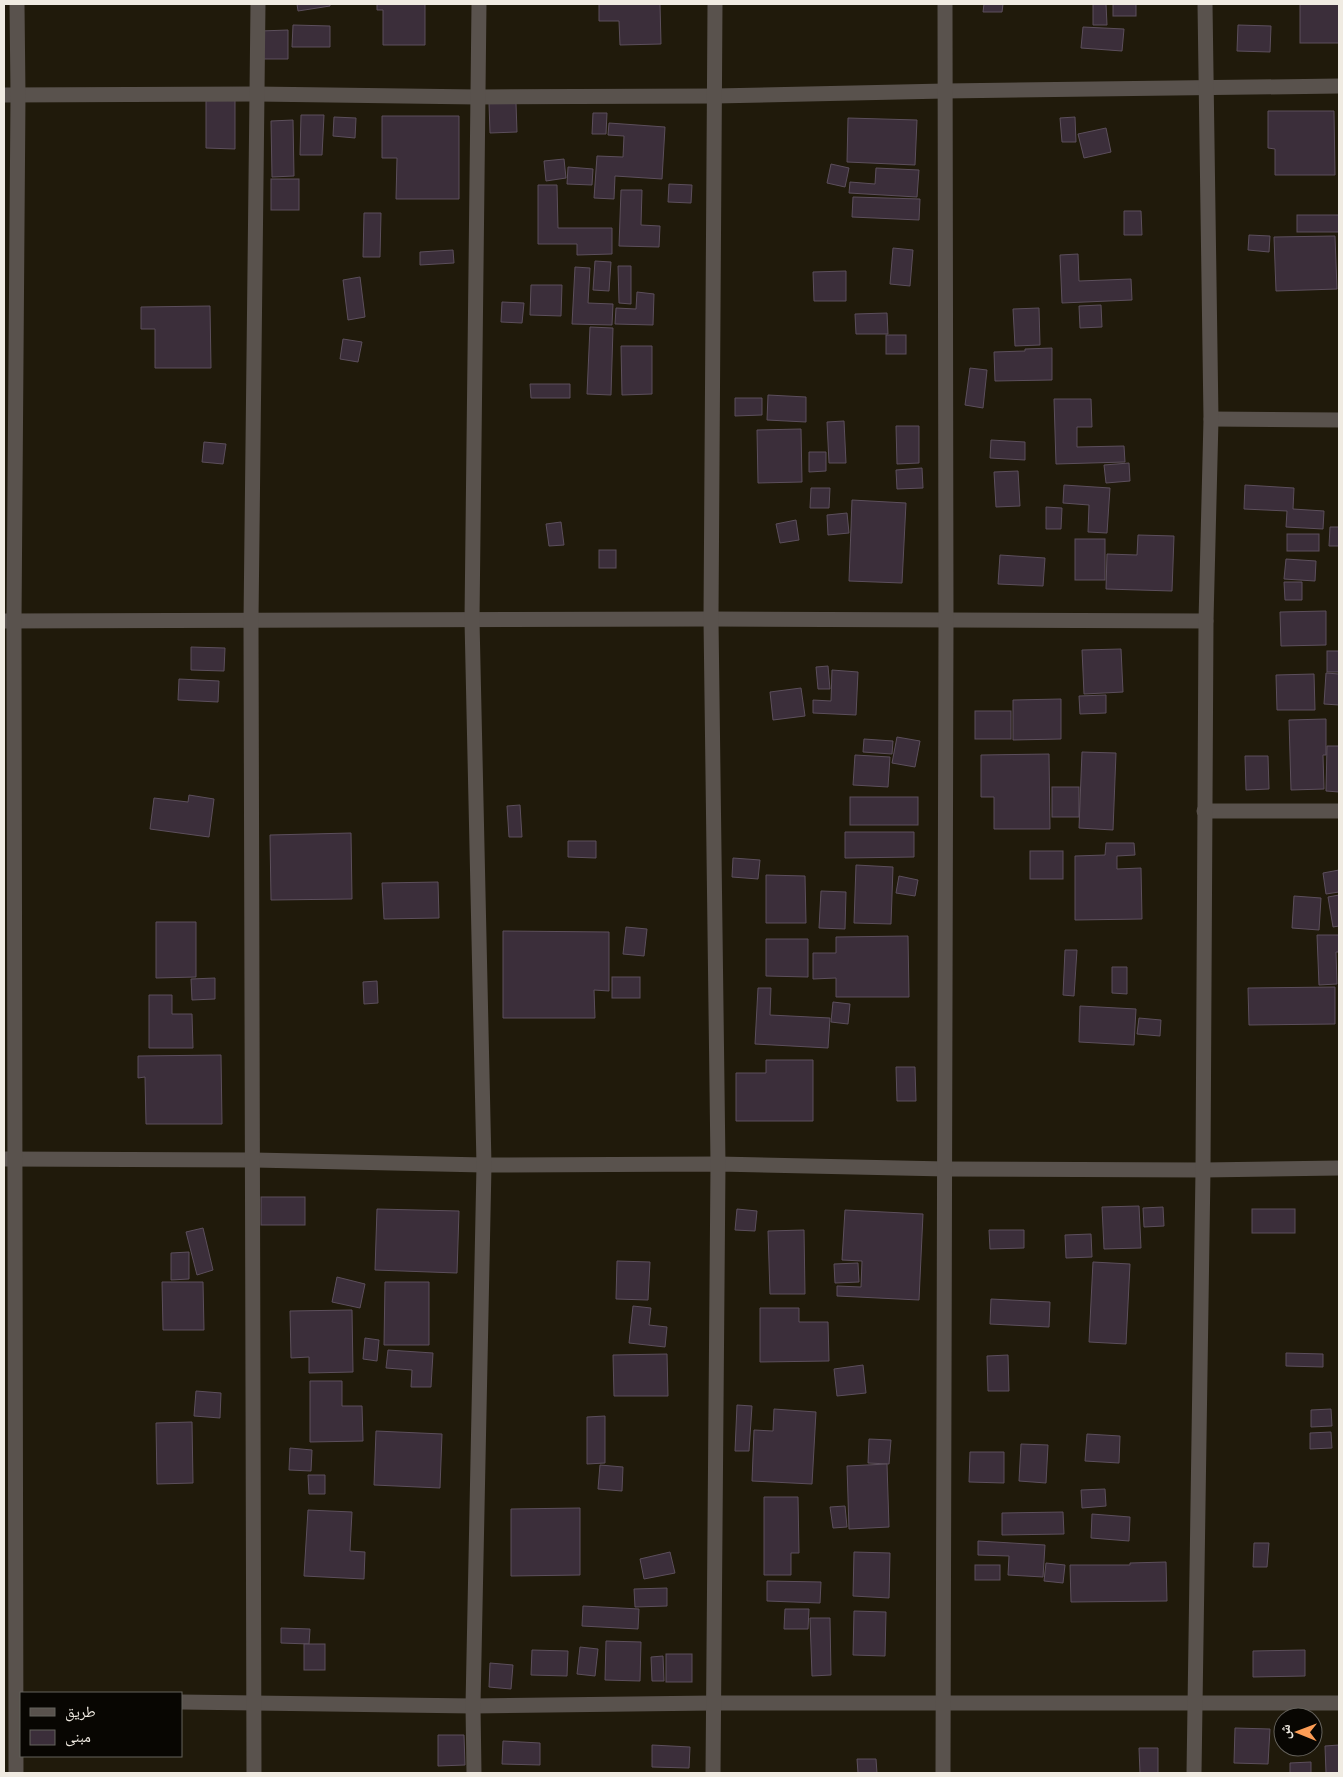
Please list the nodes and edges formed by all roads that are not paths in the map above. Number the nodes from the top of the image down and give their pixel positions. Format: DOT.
graph roads {
  1 [pos="17,4"];
  2 [pos="258,4"];
  3 [pos="479,4"];
  4 [pos="715,4"];
  5 [pos="945,4"];
  6 [pos="1205,4"];
  7 [pos="1339,86"];
  8 [pos="1205,87"];
  9 [pos="945,91"];
  10 [pos="256,94"];
  11 [pos="11,95"];
  12 [pos="715,96"];
  13 [pos="478,97"];
  14 [pos="1211,419"];
  15 [pos="1339,420"];
  16 [pos="711,619"];
  17 [pos="472,620"];
  18 [pos="946,620"];
  19 [pos="9,621"];
  20 [pos="251,621"];
  21 [pos="1206,621"];
  22 [pos="1204,811"];
  23 [pos="1339,811"];
  24 [pos="9,1159"];
  25 [pos="252,1160"];
  26 [pos="718,1164"];
  27 [pos="484,1165"];
  28 [pos="1339,1168"];
  29 [pos="946,1169"];
  30 [pos="1203,1170"];
  31 [pos="14,1702"];
  32 [pos="182,1702"];
  33 [pos="254,1702"];
  34 [pos="1194,1702"];
  35 [pos="713,1703"];
  36 [pos="942,1703"];
  37 [pos="1339,1703"];
  38 [pos="473,1706"];
  39 [pos="16,1773"];
  40 [pos="254,1773"];
  41 [pos="474,1773"];
  42 [pos="713,1773"];
  43 [pos="943,1773"];
  44 [pos="1194,1773"];
  1 -- 11 [label="street"];
  2 -- 10 [label="street"];
  3 -- 13 [label="street"];
  4 -- 12 [label="street"];
  5 -- 9 [label="street"];
  6 -- 8 [label="street"];
  7 -- 8 [label="street"];
  8 -- 9 [label="street"];
  8 -- 14 [label="street"];
  9 -- 12 [label="street"];
  9 -- 18 [label="street"];
  10 -- 11 [label="street"];
  10 -- 13 [label="street"];
  10 -- 20 [label="street"];
  11 -- 19 [label="street"];
  12 -- 13 [label="street"];
  12 -- 16 [label="street"];
  13 -- 17 [label="street"];
  14 -- 15 [label="street"];
  14 -- 21 [label="street"];
  16 -- 17 [label="street"];
  16 -- 18 [label="street"];
  16 -- 26 [label="street"];
  17 -- 20 [label="street"];
  17 -- 27 [label="street"];
  18 -- 21 [label="street"];
  18 -- 29 [label="street"];
  19 -- 20 [label="street"];
  19 -- 24 [label="street"];
  20 -- 25 [label="street"];
  21 -- 22 [label="street"];
  22 -- 23 [label="street"];
  22 -- 30 [label="street"];
  24 -- 25 [label="street"];
  24 -- 31 [label="street"];
  25 -- 27 [label="street"];
  25 -- 33 [label="street"];
  26 -- 27 [label="street"];
  26 -- 29 [label="street"];
  26 -- 35 [label="street"];
  27 -- 38 [label="street"];
  28 -- 30 [label="street"];
  29 -- 30 [label="street"];
  29 -- 36 [label="street"];
  30 -- 34 [label="street"];
  31 -- 39 [label="street"];
  32 -- 33 [label="street"];
  33 -- 38 [label="street"];
  33 -- 40 [label="street"];
  34 -- 36 [label="street"];
  34 -- 37 [label="street"];
  34 -- 44 [label="street"];
  35 -- 36 [label="street"];
  35 -- 38 [label="street"];
  35 -- 42 [label="street"];
  36 -- 43 [label="street"];
  38 -- 41 [label="street"];
}
